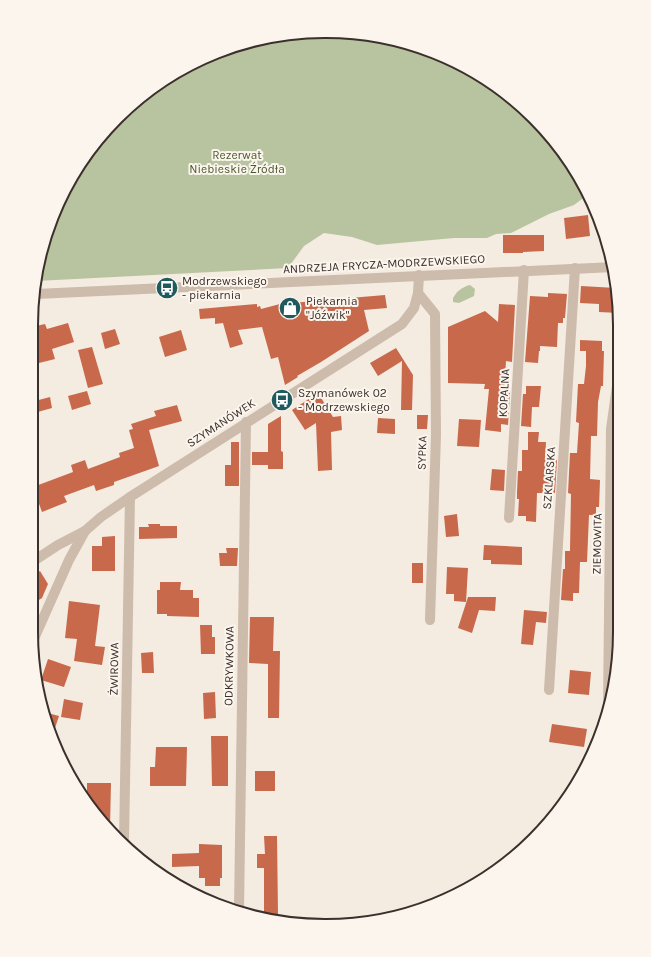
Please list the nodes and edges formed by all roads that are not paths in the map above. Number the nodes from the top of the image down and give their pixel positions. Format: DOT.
graph roads {
  1 [pos="607,267"];
  2 [pos="575,268"];
  3 [pos="524,270"];
  4 [pos="419,275"];
  5 [pos="418,293"];
  6 [pos="40,294"];
  7 [pos="613,415"];
  8 [pos="246,422"];
  9 [pos="130,497"];
  10 [pos="509,518"];
  11 [pos="85,531"];
  12 [pos="38,558"];
  13 [pos="430,620"];
  14 [pos="38,630"];
  15 [pos="608,682"];
  16 [pos="549,690"];
  17 [pos="124,837"];
  18 [pos="239,906"];
  1 -- 2 [label="street, ANDRZEJA FRYCZA-MODRZEWSKIEGO"];
  2 -- 3 [label="street, ANDRZEJA FRYCZA-MODRZEWSKIEGO"];
  2 -- 16 [label="street, SZKLARSKA"];
  3 -- 4 [label="street, ANDRZEJA FRYCZA-MODRZEWSKIEGO"];
  3 -- 10 [label="street, KOPALNA"];
  4 -- 5 [label="street, SZYMANÓWEK"];
  4 -- 6 [label="street, ANDRZEJA FRYCZA-MODRZEWSKIEGO"];
  5 -- 8 [label="street, SZYMANÓWEK"];
  5 -- 13 [label="street, SYPKA"];
  7 -- 15 [label="street, ZIEMOWITA"];
  8 -- 9 [label="street, SZYMANÓWEK"];
  8 -- 18 [label="street, ODKRYWKOWA"];
  9 -- 11 [label="street, SZYMANÓWEK"];
  9 -- 17 [label="street, ŻWIROWA"];
  11 -- 12 [label="street, SZYMANÓWEK"];
  11 -- 14 [label="street"];
}
